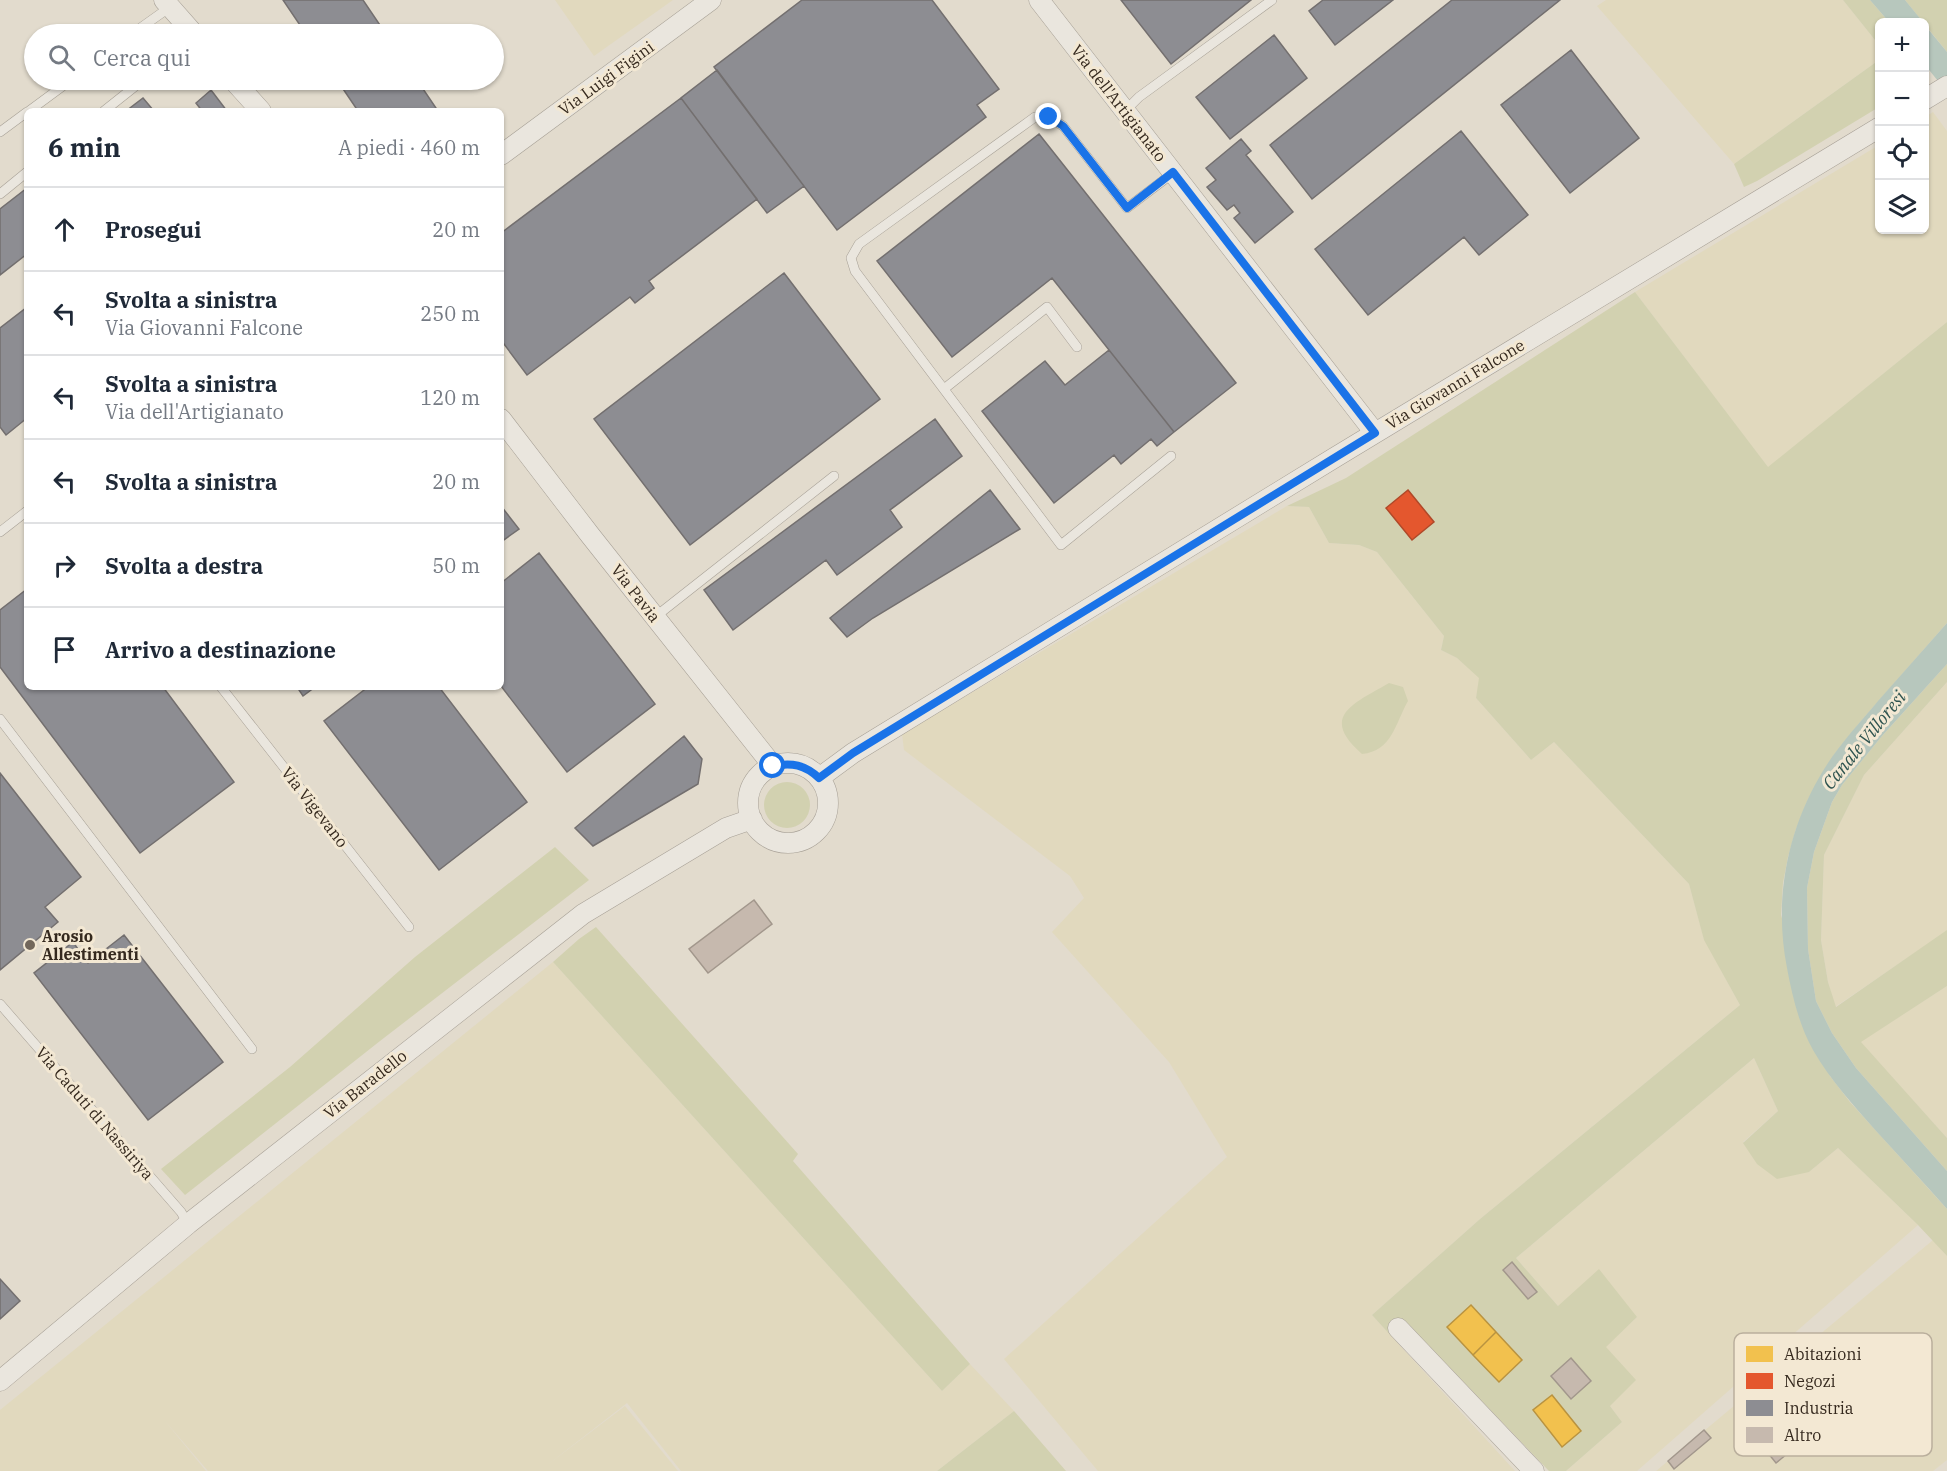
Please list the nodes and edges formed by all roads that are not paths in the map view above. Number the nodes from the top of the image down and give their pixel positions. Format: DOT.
graph roads {
  1 [pos="711,0"];
  2 [pos="1039,0"];
  3 [pos="1272,0"];
  4 [pos="167,4"];
  5 [pos="144,24"];
  6 [pos="185,24"];
  7 [pos="1947,86"];
  8 [pos="58,90"];
  9 [pos="130,90"];
  10 [pos="242,90"];
  11 [pos="1929,97"];
  12 [pos="33,108"];
  13 [pos="108,108"];
  14 [pos="258,108"];
  15 [pos="1125,111"];
  16 [pos="24,115"];
  17 [pos="1875,130"];
  18 [pos="0,132"];
  19 [pos="504,153"];
  20 [pos="1173,172"];
  21 [pos="24,174"];
  22 [pos="0,194"];
  23 [pos="1077,347"];
  24 [pos="944,389"];
  25 [pos="504,422"];
  26 [pos="1375,433"];
  27 [pos="1171,456"];
  28 [pos="834,476"];
  29 [pos="24,514"];
  30 [pos="0,532"];
  31 [pos="655,617"];
  32 [pos="223,690"];
  33 [pos="0,719"];
  34 [pos="773,766"];
  35 [pos="819,778"];
  36 [pos="752,819"];
  37 [pos="409,927"];
  38 [pos="0,1004"];
  39 [pos="252,1049"];
  40 [pos="188,1224"];
  41 [pos="1398,1328"];
  42 [pos="0,1381"];
  43 [pos="1534,1471"];
  1 -- 19 [label="street, Via Luigi Figini"];
  2 -- 15 [label="street, Via dell'Artigianato"];
  3 -- 15 [label="lane"];
  4 -- 5 [label="lane"];
  4 -- 6 [label="street"];
  7 -- 11 [label="street"];
  8 -- 12 [label="lane"];
  9 -- 13 [label="lane"];
  10 -- 14 [label="street"];
  15 -- 20 [label="street, Via dell'Artigianato"];
  16 -- 18 [label="lane"];
  17 -- 26 [label="street, Via Giovanni Falcone"];
  20 -- 24 [label="lane"];
  20 -- 26 [label="street, Via dell'Artigianato"];
  21 -- 22 [label="lane"];
  23 -- 24 [label="lane"];
  24 -- 27 [label="lane"];
  25 -- 31 [label="street, Via Pavia"];
  26 -- 35 [label="street, Via Giovanni Falcone"];
  28 -- 31 [label="lane"];
  29 -- 30 [label="lane"];
  31 -- 34 [label="street, Via Pavia"];
  32 -- 37 [label="lane, Via Vigevano"];
  33 -- 39 [label="lane"];
  34 -- 35 [label="street"];
  34 -- 36 [label="street"];
  35 -- 36 [label="street"];
  36 -- 40 [label="street, Via Baradello"];
  38 -- 40 [label="lane, Via Caduti di Nassiriya"];
  40 -- 42 [label="street, Via Baradello"];
  41 -- 43 [label="street"];
}
